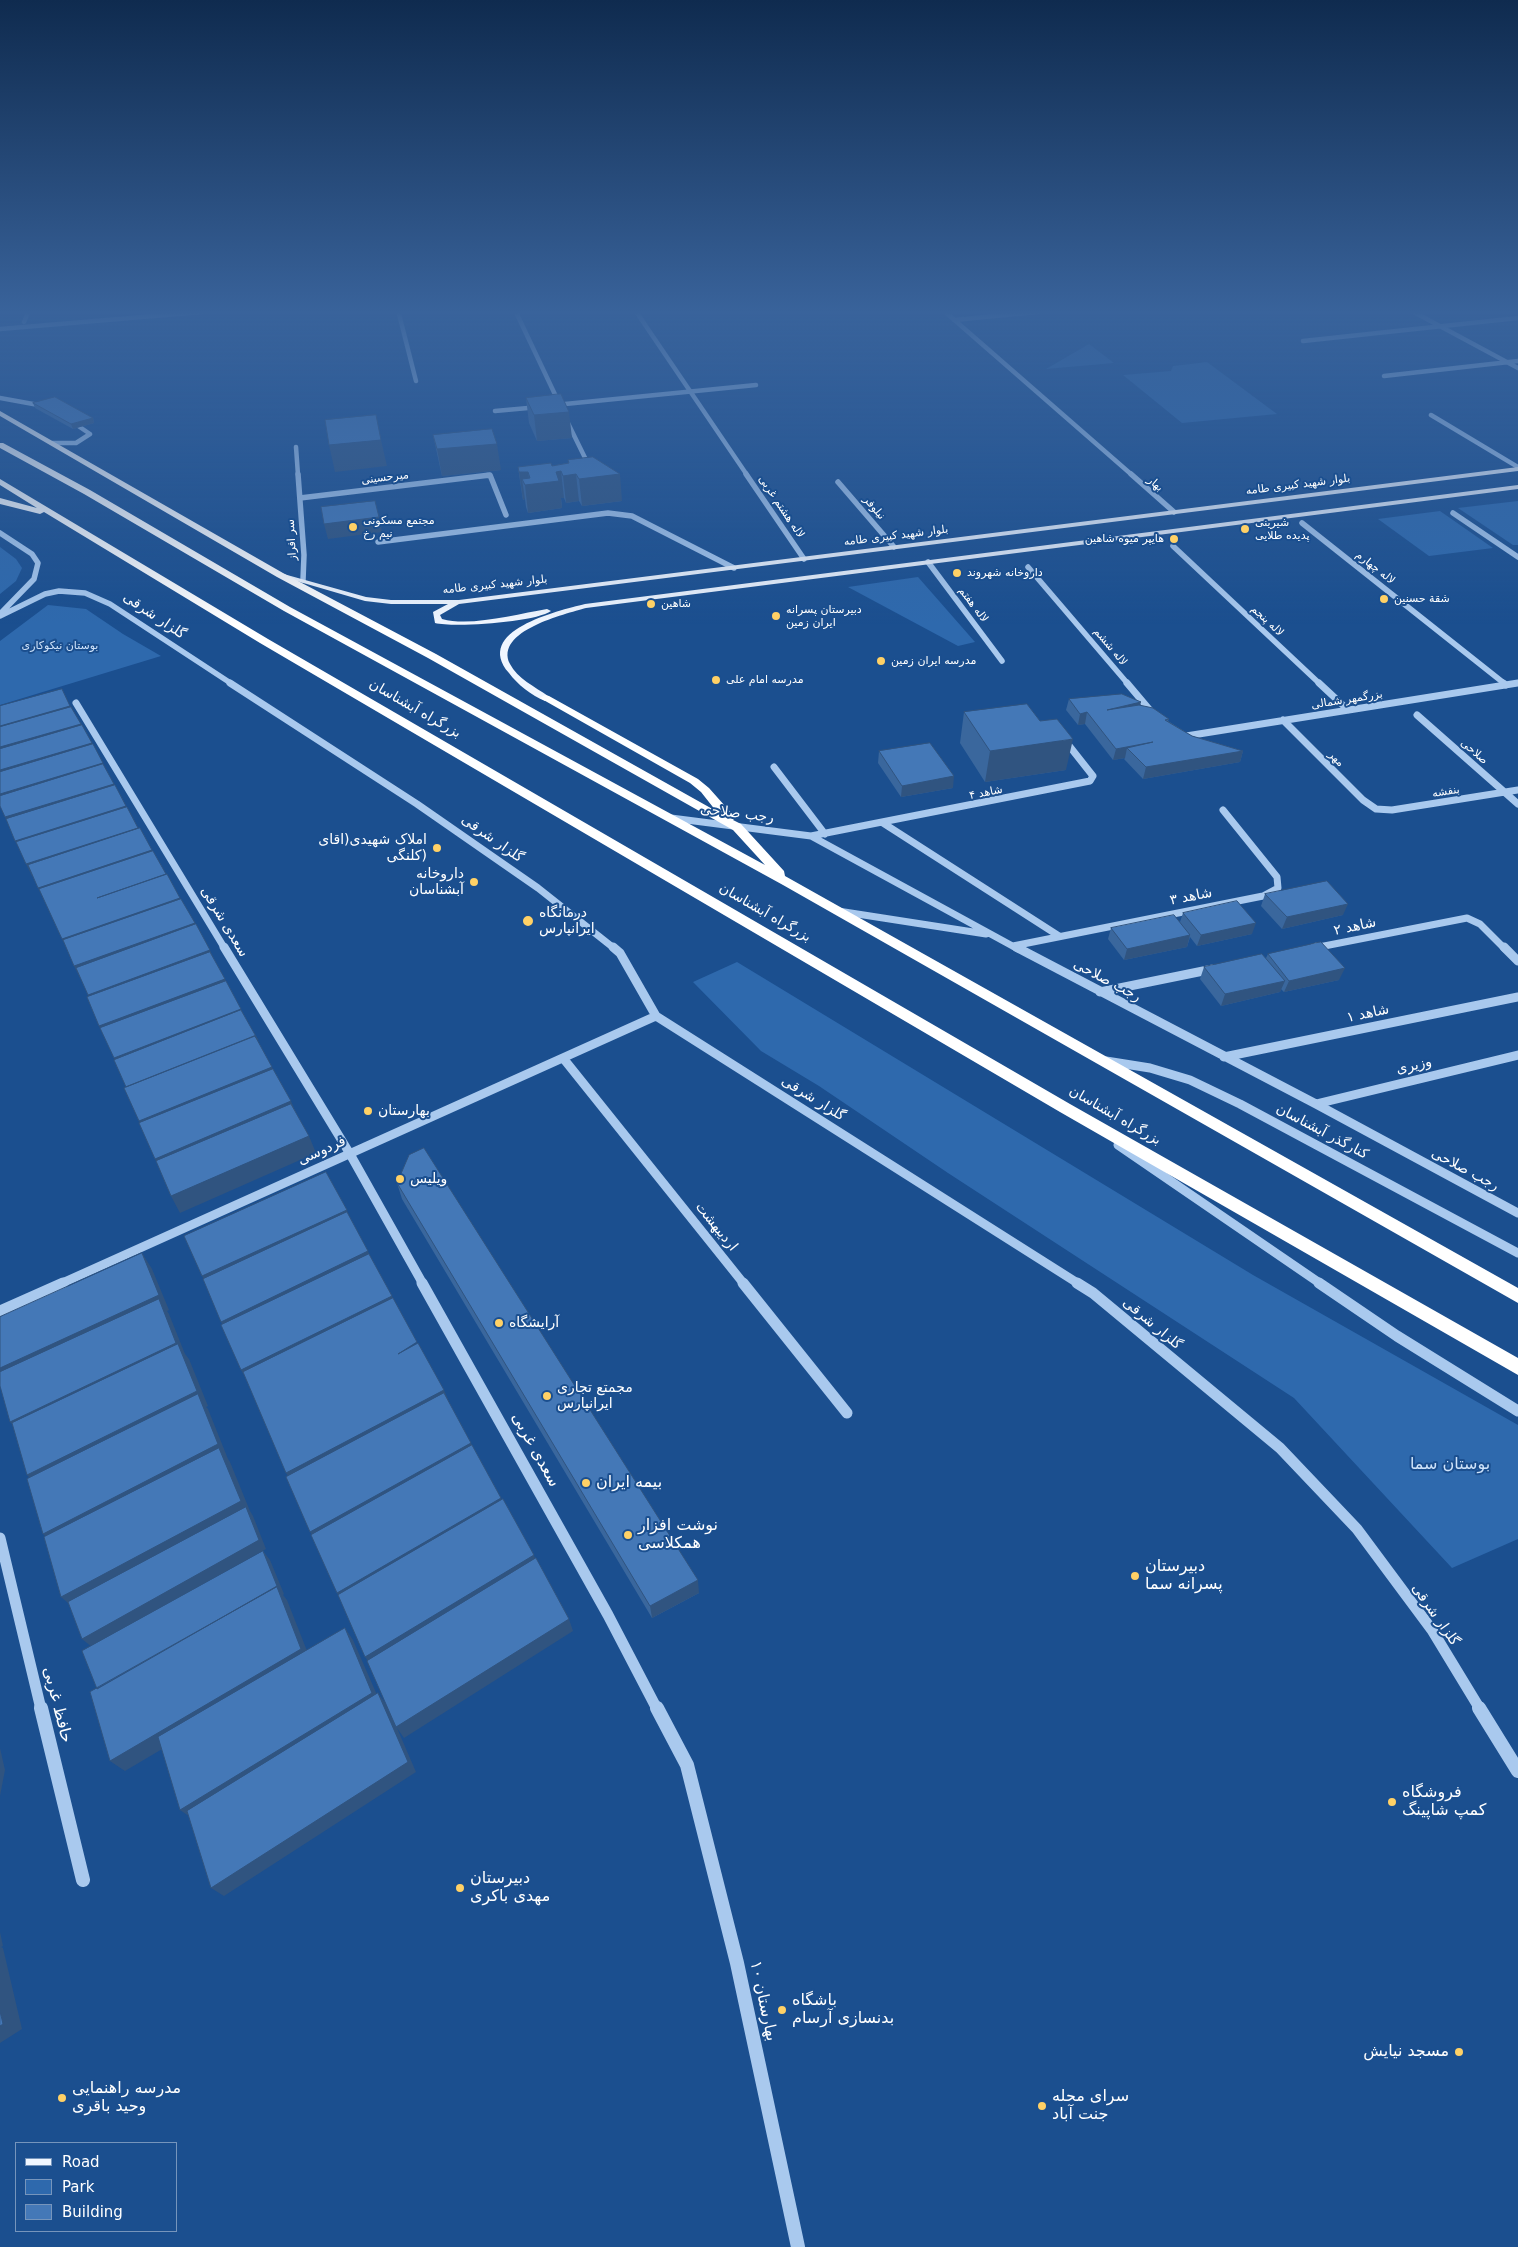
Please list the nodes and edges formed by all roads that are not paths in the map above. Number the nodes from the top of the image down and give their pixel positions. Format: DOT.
graph roads {
  1 [pos="3,415"];
  2 [pos="565,415"];
  3 [pos="706,415"];
  4 [pos="1063,415"];
  5 [pos="1431,415"];
  6 [pos="65,418"];
  7 [pos="52,443"];
  8 [pos="0,445"];
  9 [pos="296,447"];
  10 [pos="1518,468"];
  11 [pos="594,478"];
  12 [pos="0,481"];
  13 [pos="838,482"];
  14 [pos="1518,487"];
  15 [pos="300,498"];
  16 [pos="0,501"];
  17 [pos="1174,512"];
  18 [pos="1453,513"];
  19 [pos="55,515"];
  20 [pos="506,515"];
  21 [pos="1302,523"];
  22 [pos="0,533"];
  23 [pos="378,542"];
  24 [pos="1173,546"];
  25 [pos="894,547"];
  26 [pos="1518,557"];
  27 [pos="804,559"];
  28 [pos="928,562"];
  29 [pos="1028,567"];
  30 [pos="734,568"];
  31 [pos="280,575"];
  32 [pos="303,580"];
  33 [pos="459,602"];
  34 [pos="585,606"];
  35 [pos="0,615"];
  36 [pos="1002,661"];
  37 [pos="1518,683"];
  38 [pos="1506,685"];
  39 [pos="545,698"];
  40 [pos="76,703"];
  41 [pos="1348,710"];
  42 [pos="1417,715"];
  43 [pos="1159,720"];
  44 [pos="1283,720"];
  45 [pos="1057,730"];
  46 [pos="1170,734"];
  47 [pos="1179,737"];
  48 [pos="774,768"];
  49 [pos="1518,790"];
  50 [pos="1505,793"];
  51 [pos="1518,804"];
  52 [pos="1376,809"];
  53 [pos="1223,810"];
  54 [pos="669,818"];
  55 [pos="883,823"];
  56 [pos="737,827"];
  57 [pos="825,834"];
  58 [pos="811,836"];
  59 [pos="787,882"];
  60 [pos="838,910"];
  61 [pos="994,936"];
  62 [pos="1060,936"];
  63 [pos="1013,946"];
  64 [pos="1301,950"];
  65 [pos="1518,961"];
  66 [pos="1225,966"];
  67 [pos="1100,992"];
  68 [pos="1518,997"];
  69 [pos="656,1016"];
  70 [pos="1518,1055"];
  71 [pos="1224,1057"];
  72 [pos="563,1058"];
  73 [pos="1103,1061"];
  74 [pos="1316,1104"];
  75 [pos="1065,1108"];
  76 [pos="350,1154"];
  77 [pos="1518,1213"];
  78 [pos="1518,1253"];
  79 [pos="1518,1296"];
  80 [pos="0,1311"];
  81 [pos="1518,1367"];
  82 [pos="1518,1410"];
  83 [pos="847,1413"];
  84 [pos="0,1538"];
  85 [pos="687,1765"];
  86 [pos="1518,1771"];
  87 [pos="83,1880"];
  88 [pos="798,2247"];
  1 -- 7 [label="highway"];
  2 -- 11 [label="street"];
  3 -- 27 [label="street, لاله هشتم غربی"];
  4 -- 17 [label="street, بهار"];
  5 -- 10 [label="street"];
  6 -- 7 [label="street"];
  7 -- 31 [label="highway"];
  8 -- 54 [label="highway, بزرگراه آبشناسان"];
  9 -- 15 [label="street, سر افراز"];
  10 -- 17 [label="main road, بلوار شهید کبیری طامه"];
  12 -- 19 [label="highway, بزرگراه آبشناسان"];
  13 -- 25 [label="street, نیلوفر"];
  14 -- 28 [label="main road"];
  15 -- 20 [label="street, میرحسینی"];
  15 -- 32 [label="street, سر افراز"];
  16 -- 19 [label="highway"];
  17 -- 25 [label="main road, بلوار شهید کبیری طامه"];
  18 -- 26 [label="street"];
  19 -- 75 [label="highway, بزرگراه آبشناسان"];
  21 -- 38 [label="street, لاله چهارم"];
  22 -- 35 [label="street, گلزار شرقی"];
  23 -- 30 [label="street"];
  24 -- 41 [label="street, لاله پنجم"];
  25 -- 27 [label="main road, بلوار شهید کبیری طامه"];
  27 -- 30 [label="main road, بلوار شهید کبیری طامه"];
  28 -- 34 [label="main road"];
  28 -- 36 [label="street, لاله هفتم"];
  29 -- 43 [label="street, لاله ششم"];
  30 -- 33 [label="main road, بلوار شهید کبیری طامه"];
  31 -- 32 [label="main road, بلوار شهید کبیری طامه"];
  31 -- 56 [label="highway"];
  32 -- 33 [label="main road, بلوار شهید کبیری طامه"];
  33 -- 34 [label="main road"];
  34 -- 39 [label="main road"];
  35 -- 69 [label="street, گلزار شرقی"];
  37 -- 38 [label="street, بزرگمهر شمالی"];
  38 -- 41 [label="street, بزرگمهر شمالی"];
  39 -- 56 [label="highway"];
  40 -- 76 [label="street, سعدی شرقی"];
  41 -- 44 [label="street, بزرگمهر شمالی"];
  42 -- 50 [label="street, صلاحی"];
  44 -- 47 [label="street, بزرگمهر شمالی"];
  44 -- 52 [label="street, مهر"];
  45 -- 55 [label="street, شاهد ۴"];
  46 -- 47 [label="street"];
  48 -- 57 [label="street"];
  49 -- 50 [label="street, بنفشه"];
  50 -- 51 [label="street, صلاحی"];
  50 -- 52 [label="street, بنفشه"];
  53 -- 62 [label="street, شاهد ۳"];
  54 -- 56 [label="street, رجب صلاحی"];
  54 -- 59 [label="highway, بزرگراه آبشناسان"];
  55 -- 57 [label="street, شاهد ۴"];
  55 -- 62 [label="street"];
  56 -- 58 [label="street, رجب صلاحی"];
  56 -- 59 [label="highway"];
  57 -- 58 [label="street, شاهد ۴"];
  58 -- 61 [label="street, رجب صلاحی"];
  59 -- 60 [label="highway, بزرگراه آبشناسان"];
  60 -- 61 [label="street"];
  60 -- 73 [label="highway, بزرگراه آبشناسان"];
  61 -- 63 [label="street, رجب صلاحی"];
  62 -- 63 [label="street, شاهد ۳"];
  63 -- 67 [label="street, رجب صلاحی"];
  64 -- 65 [label="street, شاهد ۲"];
  66 -- 67 [label="street"];
  67 -- 71 [label="street, رجب صلاحی"];
  68 -- 71 [label="street, شاهد ۱"];
  69 -- 72 [label="street, فردوسی"];
  69 -- 86 [label="street, گلزار شرقی"];
  70 -- 74 [label="street, وزیری"];
  71 -- 74 [label="street, رجب صلاحی"];
  72 -- 76 [label="street, فردوسی"];
  72 -- 83 [label="street, اردیبهشت"];
  73 -- 78 [label="street, کنارگذر آبشناسان"];
  73 -- 79 [label="highway, بزرگراه آبشناسان"];
  74 -- 77 [label="street, رجب صلاحی"];
  75 -- 81 [label="highway, بزرگراه آبشناسان"];
  75 -- 82 [label="street"];
  76 -- 80 [label="street, فردوسی"];
  76 -- 85 [label="street, سعدی غربی"];
  84 -- 87 [label="street, حافظ غربی"];
  85 -- 88 [label="street, بهارستان ۱۰"];
}
